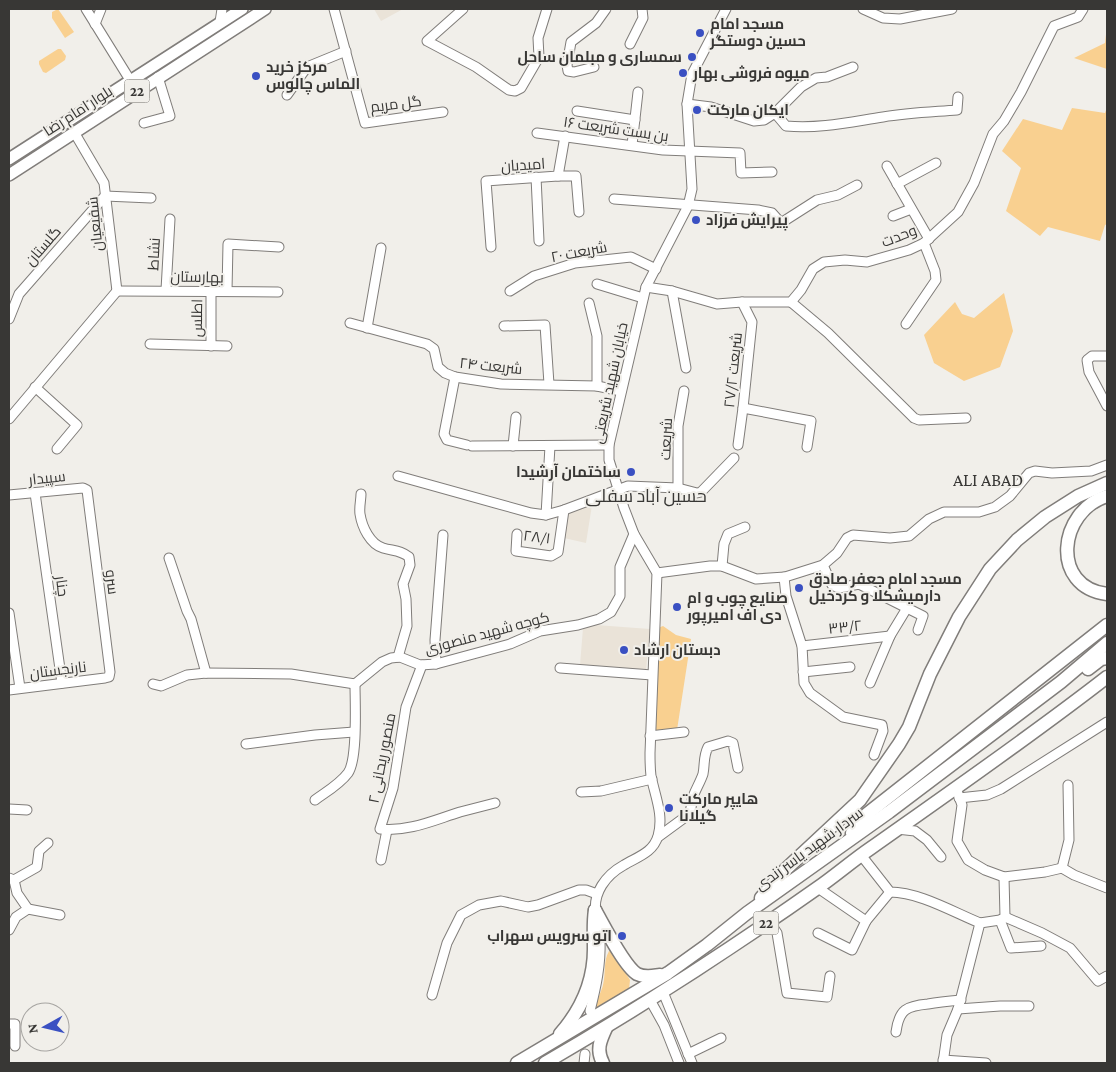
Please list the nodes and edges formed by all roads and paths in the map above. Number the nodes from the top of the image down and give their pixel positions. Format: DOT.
graph roads {
  1 [pos="86,9"];
  2 [pos="101,9"];
  3 [pos="222,9"];
  4 [pos="242,9"];
  5 [pos="265,9"];
  6 [pos="334,9"];
  7 [pos="463,9"];
  8 [pos="547,9"];
  9 [pos="606,9"];
  10 [pos="642,9"];
  11 [pos="726,9"];
  12 [pos="863,9"];
  13 [pos="952,9"];
  14 [pos="1083,9"];
  15 [pos="873,10"];
  16 [pos="220,22"];
  17 [pos="95,24"];
  18 [pos="630,44"];
  19 [pos="346,51"];
  20 [pos="594,67"];
  21 [pos="853,67"];
  22 [pos="158,77"];
  23 [pos="130,80"];
  24 [pos="638,92"];
  25 [pos="286,95"];
  26 [pos="958,97"];
  27 [pos="687,104"];
  28 [pos="577,111"];
  29 [pos="443,112"];
  30 [pos="80,113"];
  31 [pos="775,113"];
  32 [pos="635,120"];
  33 [pos="144,123"];
  34 [pos="87,124"];
  35 [pos="74,132"];
  36 [pos="537,133"];
  37 [pos="565,136"];
  38 [pos="632,145"];
  39 [pos="691,151"];
  40 [pos="9,159"];
  41 [pos="936,164"];
  42 [pos="888,166"];
  43 [pos="772,172"];
  44 [pos="9,174"];
  45 [pos="558,176"];
  46 [pos="536,177"];
  47 [pos="898,184"];
  48 [pos="857,185"];
  49 [pos="105,196"];
  50 [pos="151,198"];
  51 [pos="614,199"];
  52 [pos="688,206"];
  53 [pos="911,209"];
  54 [pos="578,212"];
  55 [pos="893,216"];
  56 [pos="170,219"];
  57 [pos="539,241"];
  58 [pos="927,241"];
  59 [pos="279,246"];
  60 [pos="491,247"];
  61 [pos="381,248"];
  62 [pos="656,268"];
  63 [pos="596,284"];
  64 [pos="646,287"];
  65 [pos="166,290"];
  66 [pos="117,291"];
  67 [pos="211,291"];
  68 [pos="227,291"];
  69 [pos="510,291"];
  70 [pos="672,291"];
  71 [pos="278,292"];
  72 [pos="643,298"];
  73 [pos="742,302"];
  74 [pos="791,302"];
  75 [pos="589,303"];
  76 [pos="9,319"];
  77 [pos="350,323"];
  78 [pos="906,324"];
  79 [pos="504,326"];
  80 [pos="367,328"];
  81 [pos="150,344"];
  82 [pos="210,346"];
  83 [pos="227,346"];
  84 [pos="1107,356"];
  85 [pos="686,368"];
  86 [pos="455,377"];
  87 [pos="549,384"];
  88 [pos="597,386"];
  89 [pos="35,387"];
  90 [pos="621,391"];
  91 [pos="684,391"];
  92 [pos="1107,406"];
  93 [pos="744,408"];
  94 [pos="516,417"];
  95 [pos="966,418"];
  96 [pos="9,419"];
  97 [pos="609,445"];
  98 [pos="738,445"];
  99 [pos="513,446"];
  100 [pos="550,446"];
  101 [pos="807,447"];
  102 [pos="57,449"];
  103 [pos="734,458"];
  104 [pos="1107,465"];
  105 [pos="398,476"];
  106 [pos="1107,483"];
  107 [pos="678,488"];
  108 [pos="617,489"];
  109 [pos="87,490"];
  110 [pos="35,493"];
  111 [pos="361,494"];
  112 [pos="9,495"];
  113 [pos="1107,496"];
  114 [pos="564,510"];
  115 [pos="546,515"];
  116 [pos="745,526"];
  117 [pos="443,534"];
  118 [pos="517,534"];
  119 [pos="634,534"];
  120 [pos="169,558"];
  121 [pos="823,565"];
  122 [pos="722,566"];
  123 [pos="657,573"];
  124 [pos="784,578"];
  125 [pos="1107,594"];
  126 [pos="907,608"];
  127 [pos="9,613"];
  128 [pos="1107,625"];
  129 [pos="918,630"];
  130 [pos="890,636"];
  131 [pos="1107,643"];
  132 [pos="802,646"];
  133 [pos="398,657"];
  134 [pos="1107,658"];
  135 [pos="436,664"];
  136 [pos="422,665"];
  137 [pos="850,667"];
  138 [pos="560,668"];
  139 [pos="803,672"];
  140 [pos="206,673"];
  141 [pos="652,674"];
  142 [pos="110,677"];
  143 [pos="1107,677"];
  144 [pos="1060,682"];
  145 [pos="62,683"];
  146 [pos="870,683"];
  147 [pos="153,684"];
  148 [pos="355,684"];
  149 [pos="20,688"];
  150 [pos="9,690"];
  151 [pos="1107,722"];
  152 [pos="354,732"];
  153 [pos="684,732"];
  154 [pos="650,736"];
  155 [pos="246,744"];
  156 [pos="874,755"];
  157 [pos="738,768"];
  158 [pos="652,779"];
  159 [pos="1068,785"];
  160 [pos="582,792"];
  161 [pos="957,793"];
  162 [pos="315,800"];
  163 [pos="495,803"];
  164 [pos="9,809"];
  165 [pos="27,810"];
  166 [pos="897,829"];
  167 [pos="387,830"];
  168 [pos="658,837"];
  169 [pos="48,843"];
  170 [pos="840,847"];
  171 [pos="861,855"];
  172 [pos="941,857"];
  173 [pos="381,860"];
  174 [pos="1062,868"];
  175 [pos="1004,877"];
  176 [pos="12,879"];
  177 [pos="818,888"];
  178 [pos="1107,888"];
  179 [pos="890,892"];
  180 [pos="597,894"];
  181 [pos="28,909"];
  182 [pos="595,910"];
  183 [pos="747,913"];
  184 [pos="60,915"];
  185 [pos="1003,918"];
  186 [pos="769,921"];
  187 [pos="866,921"];
  188 [pos="980,923"];
  189 [pos="9,930"];
  190 [pos="818,933"];
  191 [pos="1041,946"];
  192 [pos="668,973"];
  193 [pos="830,976"];
  194 [pos="1107,976"];
  195 [pos="663,992"];
  196 [pos="432,995"];
  197 [pos="650,1000"];
  198 [pos="961,1000"];
  199 [pos="1029,1006"];
  200 [pos="958,1010"];
  201 [pos="590,1011"];
  202 [pos="9,1024"];
  203 [pos="606,1028"];
  204 [pos="896,1032"];
  205 [pos="721,1038"];
  206 [pos="554,1042"];
  207 [pos="15,1046"];
  208 [pos="688,1054"];
  209 [pos="943,1062"];
  210 [pos="517,1063"];
  211 [pos="545,1063"];
  212 [pos="603,1063"];
  213 [pos="679,1063"];
  214 [pos="692,1063"];
  215 [pos="986,1063"];
  1 -- 17 [label="street"];
  2 -- 17 [label="street"];
  3 -- 16 [label="street"];
  4 -- 16 [label="main road, بلوار امام رضا"];
  5 -- 22 [label="main road, بلوار امام رضا / 22"];
  6 -- 19 [label="street"];
  7 -- 8 [label="street"];
  9 -- 20 [label="street"];
  10 -- 18 [label="street"];
  11 -- 27 [label="street, خیابان شهید شریعتی"];
  12 -- 15 [label="street"];
  13 -- 15 [label="street"];
  14 -- 58 [label="street, وحدت"];
  16 -- 23 [label="main road, بلوار امام رضا"];
  17 -- 23 [label="street"];
  19 -- 25 [label="street"];
  19 -- 29 [label="street, گل مریم"];
  21 -- 31 [label="street"];
  22 -- 33 [label="street"];
  22 -- 34 [label="main road, بلوار امام رضا / 22"];
  23 -- 30 [label="main road, بلوار امام رضا"];
  24 -- 32 [label="street"];
  26 -- 31 [label="street"];
  27 -- 31 [label="street"];
  27 -- 39 [label="street, خیابان شهید شریعتی"];
  28 -- 32 [label="street"];
  30 -- 34 [label="main road"];
  30 -- 40 [label="main road, بلوار امام رضا"];
  32 -- 38 [label="street"];
  34 -- 35 [label="main road, بلوار امام رضا / 22"];
  35 -- 44 [label="main road, بلوار امام رضا / 22"];
  35 -- 49 [label="street, شفیعیان"];
  36 -- 37 [label="street, بن بست شریعت ۱۶"];
  37 -- 38 [label="street, بن بست شریعت ۱۶"];
  37 -- 45 [label="street, امیدیان"];
  38 -- 39 [label="street, بن بست شریعت ۱۶"];
  39 -- 43 [label="street, بن بست شریعت ۱۶"];
  39 -- 52 [label="street, خیابان شهید شریعتی"];
  41 -- 47 [label="street"];
  42 -- 47 [label="street"];
  45 -- 46 [label="street, امیدیان"];
  45 -- 54 [label="street"];
  46 -- 57 [label="street"];
  46 -- 60 [label="street, امیدیان"];
  47 -- 53 [label="street"];
  48 -- 52 [label="street"];
  49 -- 50 [label="street"];
  49 -- 66 [label="street, شفیعیان"];
  49 -- 76 [label="street, گلستان"];
  51 -- 52 [label="street"];
  52 -- 62 [label="street, خیابان شهید شریعتی"];
  53 -- 55 [label="street"];
  53 -- 58 [label="street"];
  56 -- 65 [label="street, نشاط"];
  58 -- 74 [label="street, وحدت"];
  58 -- 78 [label="street"];
  59 -- 68 [label="street"];
  61 -- 80 [label="street"];
  62 -- 64 [label="street, خیابان شهید شریعتی"];
  62 -- 69 [label="street, شریعت ۲۰"];
  63 -- 72 [label="street"];
  64 -- 70 [label="street"];
  64 -- 72 [label="street, خیابان شهید شریعتی"];
  65 -- 66 [label="street, بهارستان"];
  65 -- 67 [label="street, بهارستان"];
  66 -- 89 [label="street"];
  67 -- 68 [label="street, بهارستان"];
  67 -- 82 [label="street, اطلس"];
  68 -- 71 [label="street, بهارستان"];
  70 -- 73 [label="street"];
  70 -- 85 [label="street"];
  72 -- 90 [label="street, خیابان شهید شریعتی"];
  73 -- 74 [label="street"];
  73 -- 93 [label="street, شریعت ۲۷/۲"];
  74 -- 95 [label="street"];
  75 -- 88 [label="street"];
  77 -- 80 [label="street, شریعت ۲۴"];
  79 -- 87 [label="street"];
  80 -- 86 [label="street, شریعت ۲۴"];
  81 -- 82 [label="street"];
  82 -- 83 [label="street"];
  84 -- 92 [label="street"];
  86 -- 87 [label="street, شریعت ۲۴"];
  86 -- 99 [label="street"];
  87 -- 88 [label="street, شریعت ۲۴"];
  88 -- 90 [label="street, شریعت ۲۴"];
  89 -- 96 [label="street"];
  89 -- 102 [label="street"];
  90 -- 97 [label="street, خیابان شهید شریعتی"];
  91 -- 107 [label="street, شریعت"];
  93 -- 98 [label="street, شریعت ۲۷/۲"];
  93 -- 101 [label="street"];
  94 -- 99 [label="street"];
  97 -- 100 [label="street"];
  97 -- 108 [label="street, خیابان شهید شریعتی"];
  99 -- 100 [label="street"];
  100 -- 115 [label="street"];
  103 -- 107 [label="street"];
  104 -- 121 [label="street"];
  105 -- 115 [label="street"];
  106 -- 183 [label="highway"];
  107 -- 108 [label="street"];
  108 -- 114 [label="street"];
  108 -- 119 [label="street, خیابان شهید شریعتی"];
  109 -- 110 [label="street, سپیدار"];
  109 -- 142 [label="street, سرو"];
  110 -- 112 [label="street, سپیدار"];
  110 -- 145 [label="street, چنار"];
  111 -- 133 [label="street"];
  113 -- 125 [label="highway"];
  114 -- 115 [label="street"];
  114 -- 118 [label="street, ۲۸/۱"];
  116 -- 122 [label="street"];
  117 -- 135 [label="street"];
  119 -- 123 [label="street, خیابان شهید شریعتی"];
  119 -- 135 [label="street, کوچه شهید منصوری"];
  120 -- 140 [label="street"];
  121 -- 124 [label="street"];
  121 -- 126 [label="street"];
  122 -- 123 [label="street"];
  122 -- 124 [label="street"];
  123 -- 141 [label="street"];
  124 -- 132 [label="street"];
  126 -- 129 [label="street"];
  126 -- 130 [label="street"];
  127 -- 149 [label="street"];
  128 -- 170 [label="highway"];
  130 -- 132 [label="street, ۳۳/۲"];
  130 -- 146 [label="street"];
  131 -- 144 [label="highway, سردار شهید یاسر زندی / 22"];
  132 -- 139 [label="street"];
  133 -- 136 [label="street, کوچه شهید منصوری"];
  133 -- 148 [label="street"];
  134 -- 144 [label="highway"];
  135 -- 136 [label="street, کوچه شهید منصوری"];
  136 -- 167 [label="street, منصور ریحانی ۲"];
  137 -- 139 [label="street"];
  138 -- 141 [label="street"];
  139 -- 156 [label="street"];
  140 -- 147 [label="street"];
  140 -- 148 [label="street"];
  141 -- 154 [label="street"];
  142 -- 145 [label="street, نارنجستان"];
  143 -- 161 [label="highway, 22"];
  144 -- 170 [label="highway, سردار شهید یاسر زندی / 22"];
  145 -- 149 [label="street, نارنجستان"];
  148 -- 152 [label="street"];
  149 -- 150 [label="street, نارنجستان"];
  151 -- 161 [label="street"];
  152 -- 155 [label="street"];
  152 -- 162 [label="street"];
  153 -- 154 [label="street"];
  154 -- 158 [label="street"];
  157 -- 168 [label="street"];
  158 -- 160 [label="street"];
  158 -- 168 [label="street"];
  159 -- 174 [label="street"];
  161 -- 166 [label="highway, 22"];
  161 -- 175 [label="street"];
  163 -- 167 [label="street"];
  164 -- 165 [label="street"];
  166 -- 171 [label="highway, 22"];
  166 -- 172 [label="street"];
  167 -- 173 [label="street"];
  168 -- 180 [label="street"];
  169 -- 176 [label="street"];
  170 -- 183 [label="highway, سردار شهید یاسر زندی / 22"];
  171 -- 177 [label="highway, 22"];
  171 -- 179 [label="street"];
  174 -- 175 [label="street"];
  174 -- 178 [label="street"];
  175 -- 185 [label="street"];
  176 -- 181 [label="street"];
  177 -- 186 [label="highway, 22"];
  177 -- 187 [label="street"];
  179 -- 187 [label="street"];
  179 -- 188 [label="street"];
  180 -- 182 [label="street"];
  180 -- 196 [label="street"];
  181 -- 184 [label="street"];
  181 -- 189 [label="street"];
  182 -- 192 [label="highway"];
  182 -- 201 [label="street"];
  182 -- 206 [label="highway"];
  183 -- 192 [label="highway, سردار شهید یاسر زندی / 22"];
  185 -- 188 [label="street"];
  185 -- 191 [label="street"];
  185 -- 194 [label="street"];
  186 -- 193 [label="street"];
  186 -- 195 [label="highway, 22"];
  187 -- 190 [label="street"];
  188 -- 198 [label="street"];
  192 -- 206 [label="highway, سردار شهید یاسر زندی / 22"];
  195 -- 197 [label="highway, 22"];
  195 -- 208 [label="street"];
  197 -- 203 [label="highway, 22"];
  197 -- 213 [label="street"];
  198 -- 200 [label="street"];
  198 -- 204 [label="street"];
  199 -- 200 [label="street"];
  200 -- 209 [label="street"];
  202 -- 207 [label="street"];
  203 -- 211 [label="highway, 22"];
  203 -- 212 [label="highway"];
  205 -- 208 [label="street"];
  206 -- 210 [label="highway, سردار شهید یاسر زندی / 22"];
  208 -- 214 [label="street"];
  209 -- 215 [label="street"];
}
